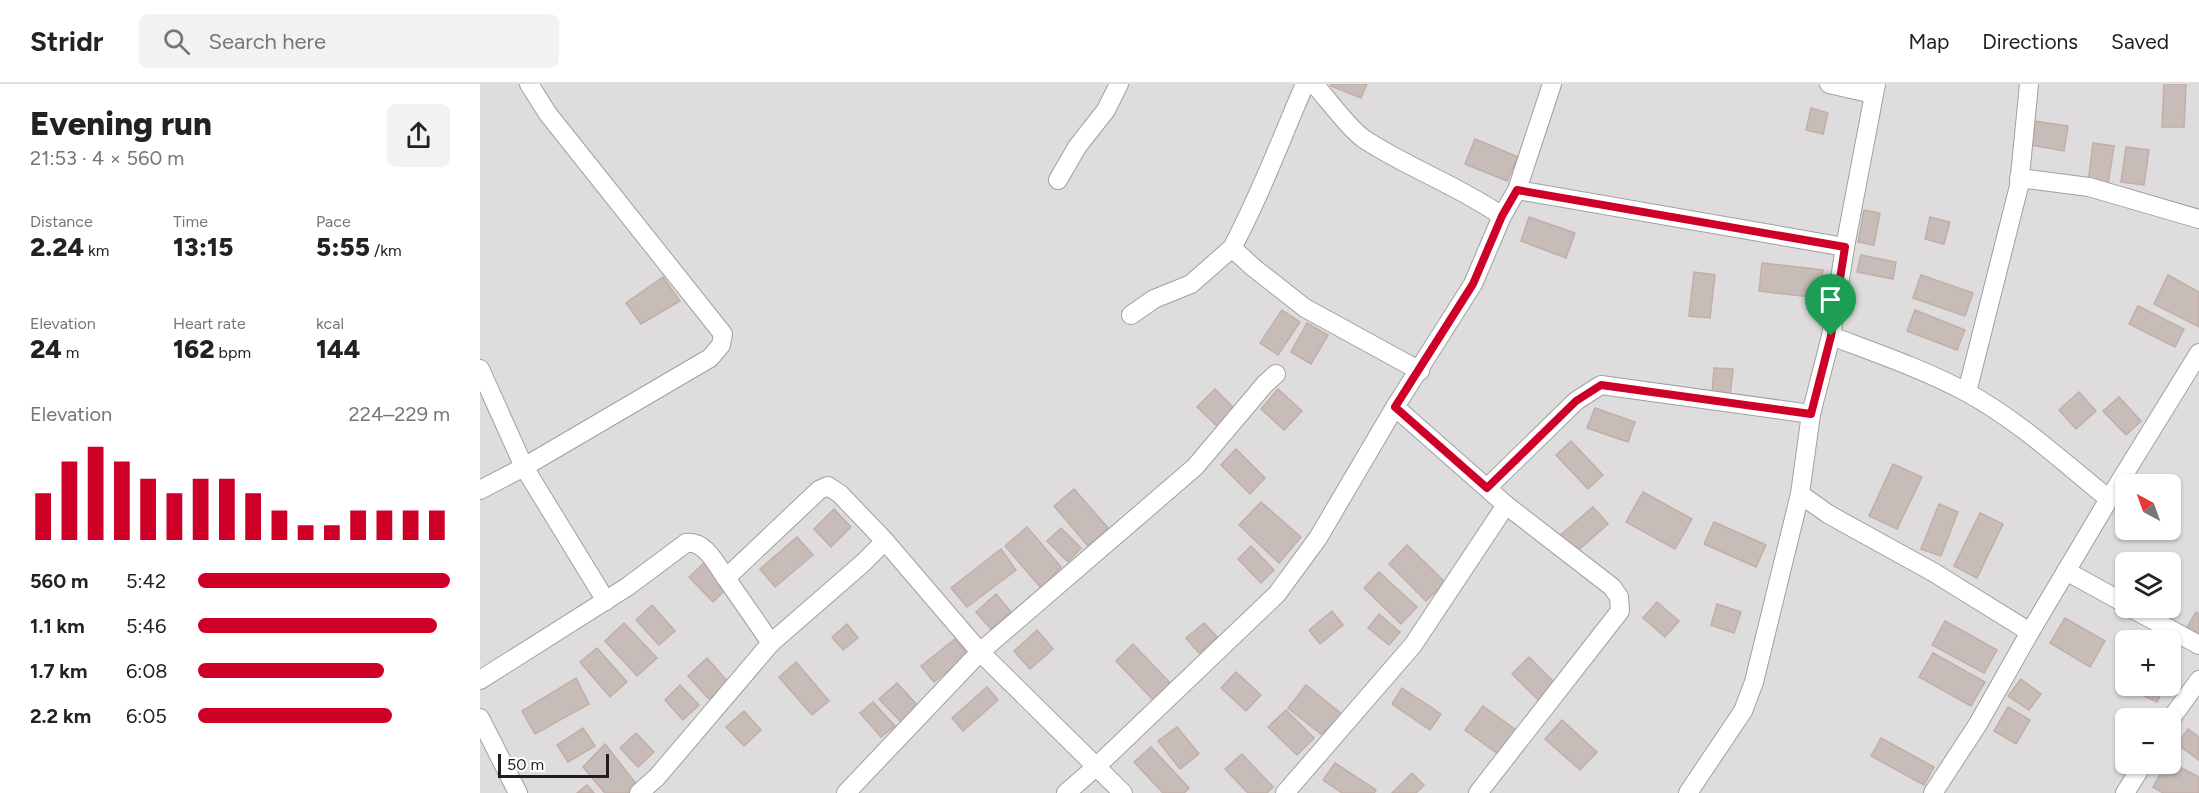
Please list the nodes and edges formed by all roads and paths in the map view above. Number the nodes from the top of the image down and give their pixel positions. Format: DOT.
graph roads {
  1 [pos="529,84"];
  2 [pos="1119,84"];
  3 [pos="1305,84"];
  4 [pos="1314,84"];
  5 [pos="1552,84"];
  6 [pos="1829,84"];
  7 [pos="2029,84"];
  8 [pos="1875,89"];
  9 [pos="2019,178"];
  10 [pos="1058,180"];
  11 [pos="1517,190"];
  12 [pos="1502,216"];
  13 [pos="2199,219"];
  14 [pos="1845,247"];
  15 [pos="1232,248"];
  16 [pos="1131,315"];
  17 [pos="1831,336"];
  18 [pos="2199,353"];
  19 [pos="480,369"];
  20 [pos="1420,371"];
  21 [pos="1276,374"];
  22 [pos="1967,393"];
  23 [pos="1395,407"];
  24 [pos="1811,414"];
  25 [pos="524,466"];
  26 [pos="1487,488"];
  27 [pos="480,490"];
  28 [pos="1800,494"];
  29 [pos="2109,499"];
  30 [pos="1506,505"];
  31 [pos="885,541"];
  32 [pos="2066,571"];
  33 [pos="726,578"];
  34 [pos="2115,598"];
  35 [pos="606,601"];
  36 [pos="2149,618"];
  37 [pos="2030,632"];
  38 [pos="771,643"];
  39 [pos="2199,645"];
  40 [pos="980,652"];
  41 [pos="480,680"];
  42 [pos="2199,680"];
  43 [pos="2179,708"];
  44 [pos="480,718"];
  45 [pos="1097,766"];
  46 [pos="2137,774"];
  47 [pos="518,793"];
  48 [pos="639,793"];
  49 [pos="846,793"];
  50 [pos="1066,793"];
  51 [pos="1123,793"];
  52 [pos="1285,793"];
  53 [pos="1478,793"];
  54 [pos="1688,793"];
  55 [pos="1933,793"];
  56 [pos="2125,793"];
  1 -- 25 [label="street"];
  2 -- 10 [label="street"];
  3 -- 15 [label="street"];
  4 -- 12 [label="street"];
  5 -- 11 [label="street"];
  6 -- 8 [label="street"];
  7 -- 9 [label="street"];
  8 -- 14 [label="street"];
  9 -- 13 [label="street"];
  9 -- 22 [label="street"];
  11 -- 12 [label="street"];
  11 -- 14 [label="street"];
  12 -- 20 [label="street"];
  14 -- 17 [label="street"];
  15 -- 16 [label="street"];
  15 -- 20 [label="street"];
  17 -- 22 [label="street"];
  17 -- 24 [label="street"];
  18 -- 29 [label="street"];
  19 -- 25 [label="street"];
  20 -- 23 [label="street"];
  21 -- 40 [label="street"];
  22 -- 29 [label="street"];
  23 -- 26 [label="street"];
  23 -- 45 [label="street"];
  24 -- 26 [label="street"];
  24 -- 28 [label="street"];
  25 -- 27 [label="street"];
  25 -- 35 [label="street"];
  26 -- 30 [label="street"];
  28 -- 37 [label="street"];
  28 -- 54 [label="street"];
  29 -- 32 [label="street"];
  30 -- 52 [label="street"];
  30 -- 53 [label="street"];
  31 -- 33 [label="street"];
  31 -- 38 [label="street"];
  31 -- 40 [label="street"];
  32 -- 34 [label="street"];
  32 -- 37 [label="street"];
  33 -- 35 [label="street"];
  33 -- 38 [label="street"];
  35 -- 41 [label="street"];
  36 -- 39 [label="street"];
  37 -- 55 [label="street"];
  38 -- 48 [label="street"];
  40 -- 45 [label="street"];
  40 -- 49 [label="street"];
  42 -- 43 [label="street"];
  44 -- 47 [label="street"];
  45 -- 50 [label="street"];
  45 -- 51 [label="street"];
  46 -- 56 [label="street"];
}
